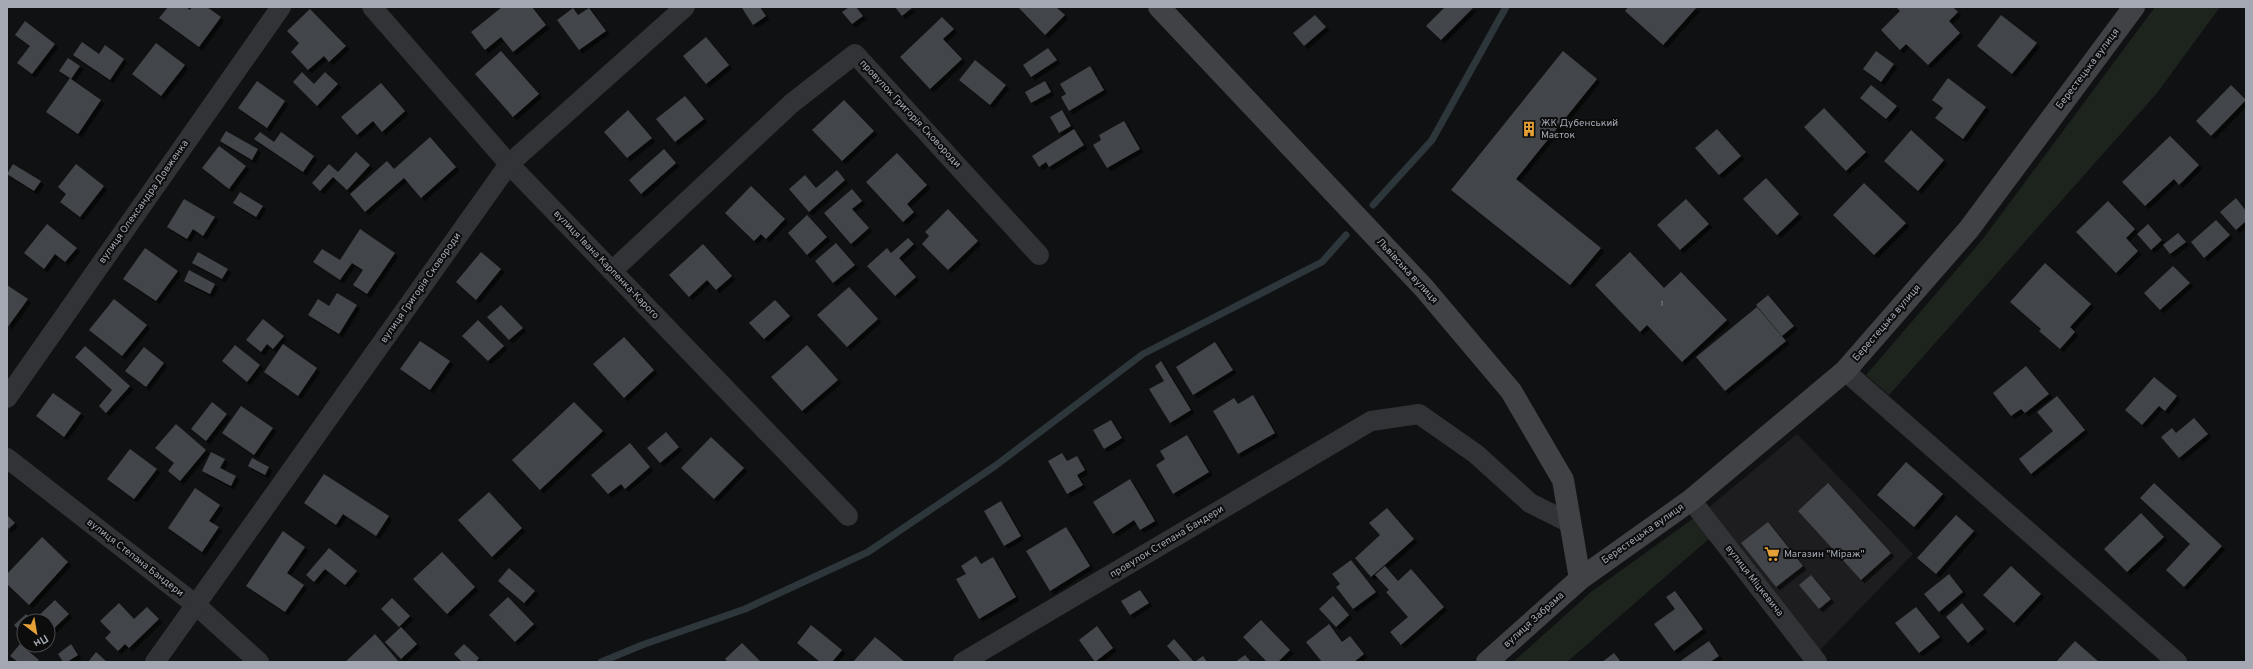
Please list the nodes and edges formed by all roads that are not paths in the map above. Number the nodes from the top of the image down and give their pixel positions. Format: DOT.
graph roads {
  1 [pos="281,7"];
  2 [pos="372,7"];
  3 [pos="685,7"];
  4 [pos="1159,7"];
  5 [pos="2134,7"];
  6 [pos="509,164"];
  7 [pos="1039,255"];
  8 [pos="612,271"];
  9 [pos="1845,371"];
  10 [pos="7,398"];
  11 [pos="7,458"];
  12 [pos="1691,500"];
  13 [pos="848,516"];
  14 [pos="1570,523"];
  15 [pos="1580,579"];
  16 [pos="196,605"];
  17 [pos="155,662"];
  18 [pos="259,662"];
  19 [pos="963,662"];
  20 [pos="1487,662"];
  21 [pos="1817,662"];
  22 [pos="2176,662"];
  1 -- 10 [label="street, вулиця Олександра Довженка"];
  2 -- 6 [label="street, вулиця Івана Карпенка-Карого"];
  3 -- 6 [label="street, вулиця Григорія Сковороди"];
  4 -- 14 [label="main road, Львівська вулиця"];
  5 -- 9 [label="main road, Берестецька вулиця"];
  6 -- 8 [label="street, вулиця Івана Карпенка-Карого"];
  6 -- 16 [label="street, вулиця Григорія Сковороди"];
  7 -- 8 [label="street, провулок Григорія Сковороди"];
  8 -- 13 [label="street, вулиця Івана Карпенка-Карого"];
  9 -- 12 [label="main road, Берестецька вулиця"];
  9 -- 22 [label="street"];
  11 -- 16 [label="street, вулиця Степана Бандери"];
  12 -- 15 [label="main road, Берестецька вулиця"];
  12 -- 21 [label="street, вулиця Міцкевича"];
  14 -- 15 [label="main road, Львівська вулиця"];
  14 -- 19 [label="street, провулок Степана Бандери"];
  15 -- 20 [label="main road, вулиця Забрама"];
  16 -- 17 [label="street, вулиця Григорія Сковороди"];
  16 -- 18 [label="street, вулиця Степана Бандери"];
}
